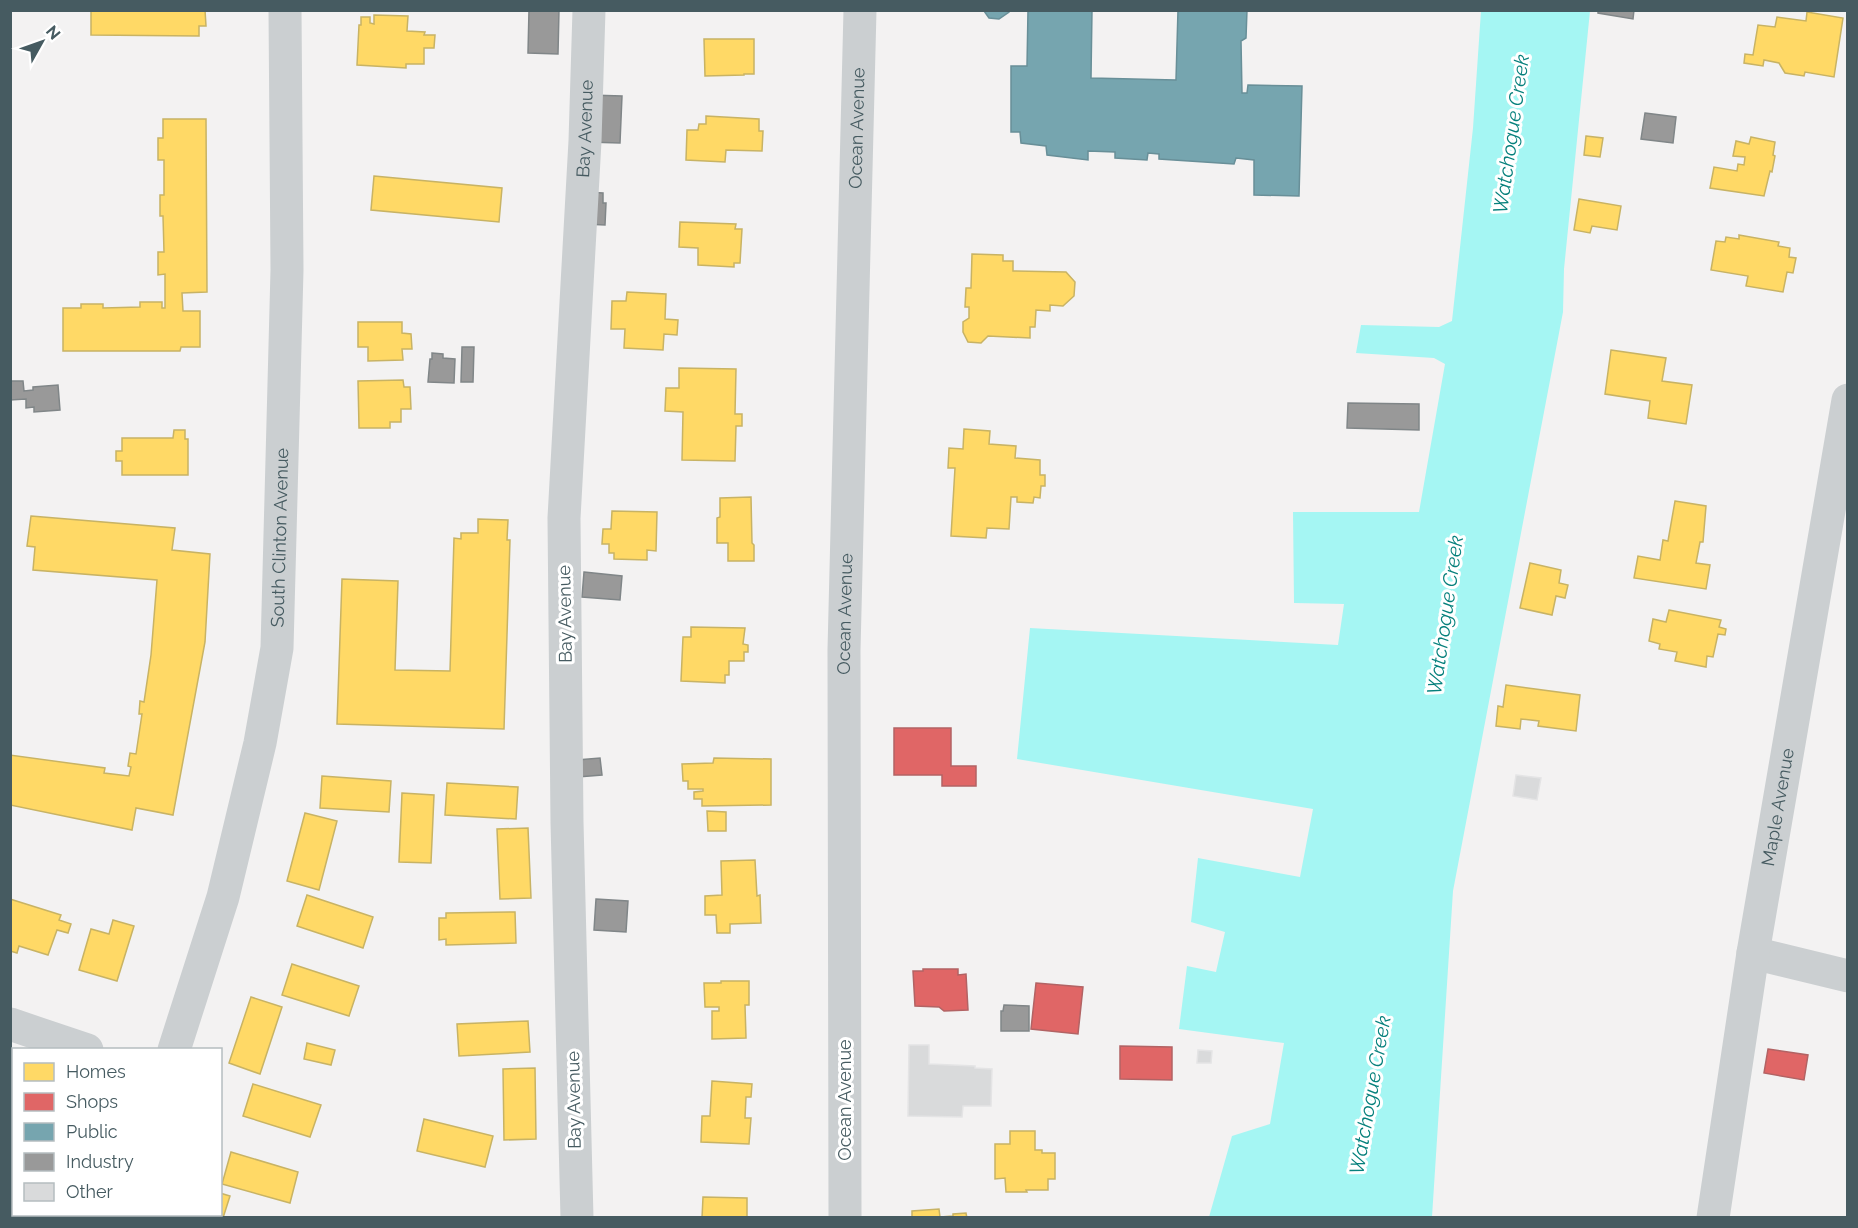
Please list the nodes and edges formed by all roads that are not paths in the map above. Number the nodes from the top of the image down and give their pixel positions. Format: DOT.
graph roads {
  1 [pos="285,10"];
  2 [pos="589,10"];
  3 [pos="860,10"];
  4 [pos="1848,400"];
  5 [pos="1753,953"];
  6 [pos="1848,976"];
  7 [pos="10,1024"];
  8 [pos="81,1048"];
  9 [pos="175,1048"];
  10 [pos="577,1218"];
  11 [pos="845,1218"];
  12 [pos="1713,1218"];
  1 -- 9 [label="street, South Clinton Avenue"];
  2 -- 10 [label="street, Bay Avenue"];
  3 -- 11 [label="street, Ocean Avenue"];
  4 -- 5 [label="street, Maple Avenue"];
  5 -- 6 [label="street"];
  5 -- 12 [label="street, Maple Avenue"];
  7 -- 8 [label="street"];
}
